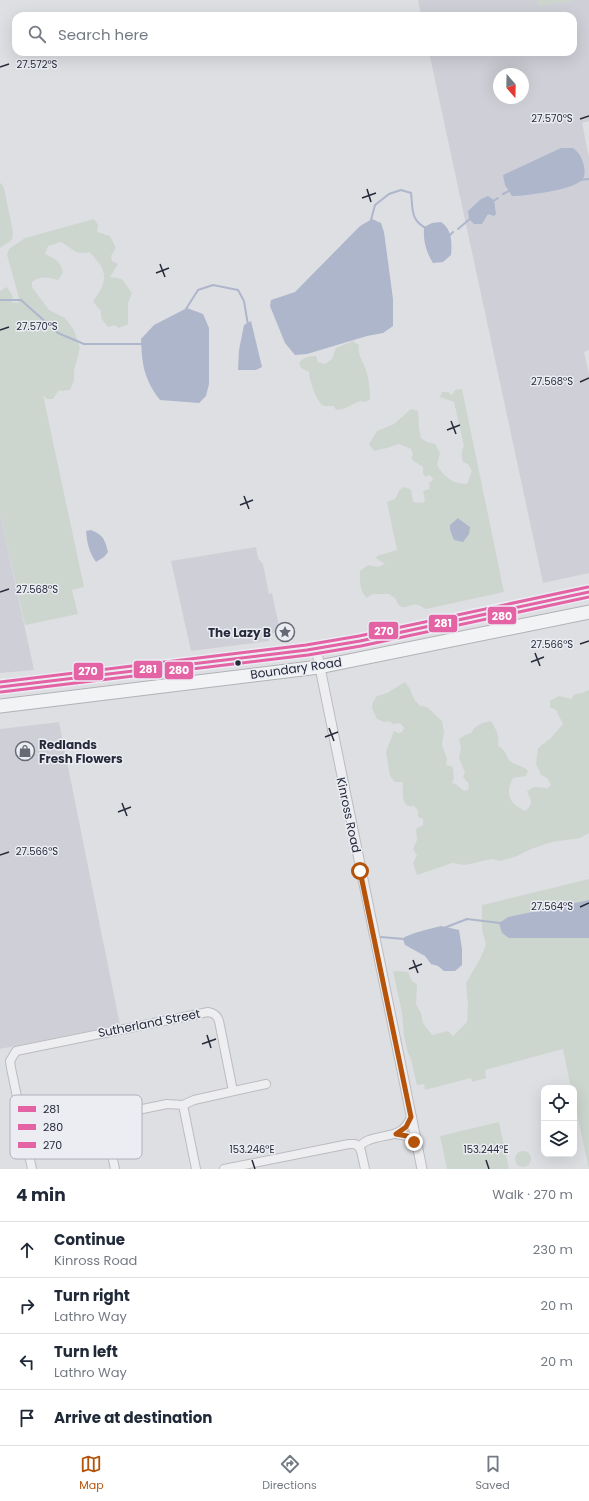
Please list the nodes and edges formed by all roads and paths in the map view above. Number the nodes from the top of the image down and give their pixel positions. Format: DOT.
graph roads {
  1 [pos="589,592"];
  2 [pos="589,612"];
  3 [pos="316,648"];
  4 [pos="319,666"];
  5 [pos="0,687"];
  6 [pos="0,706"];
  7 [pos="266,1084"];
  8 [pos="233,1091"];
  9 [pos="17,1095"];
  10 [pos="183,1105"];
  11 [pos="142,1109"];
  12 [pos="411,1117"];
  13 [pos="396,1134"];
  14 [pos="418,1146"];
  15 [pos="359,1147"];
  16 [pos="30,1159"];
  17 [pos="113,1159"];
  18 [pos="32,1169"];
  19 [pos="115,1169"];
  20 [pos="196,1169"];
  21 [pos="224,1169"];
  22 [pos="365,1169"];
  23 [pos="422,1169"];
  1 -- 3 [label="highway, Boundary Road"];
  2 -- 4 [label="highway, Boundary Road"];
  3 -- 4 [label="street, Kinross Road"];
  3 -- 5 [label="highway, Boundary Road"];
  4 -- 6 [label="highway, Boundary Road"];
  4 -- 12 [label="street, Kinross Road"];
  7 -- 8 [label="street"];
  8 -- 9 [label="street, Sutherland Street"];
  8 -- 10 [label="street"];
  10 -- 11 [label="street"];
  10 -- 20 [label="street"];
  12 -- 13 [label="street"];
  12 -- 14 [label="street, Kinross Road"];
  13 -- 14 [label="street"];
  13 -- 15 [label="street"];
  14 -- 23 [label="street, Kinross Road"];
  15 -- 21 [label="street"];
  15 -- 22 [label="street"];
  16 -- 18 [label="street"];
  17 -- 19 [label="street"];
}
